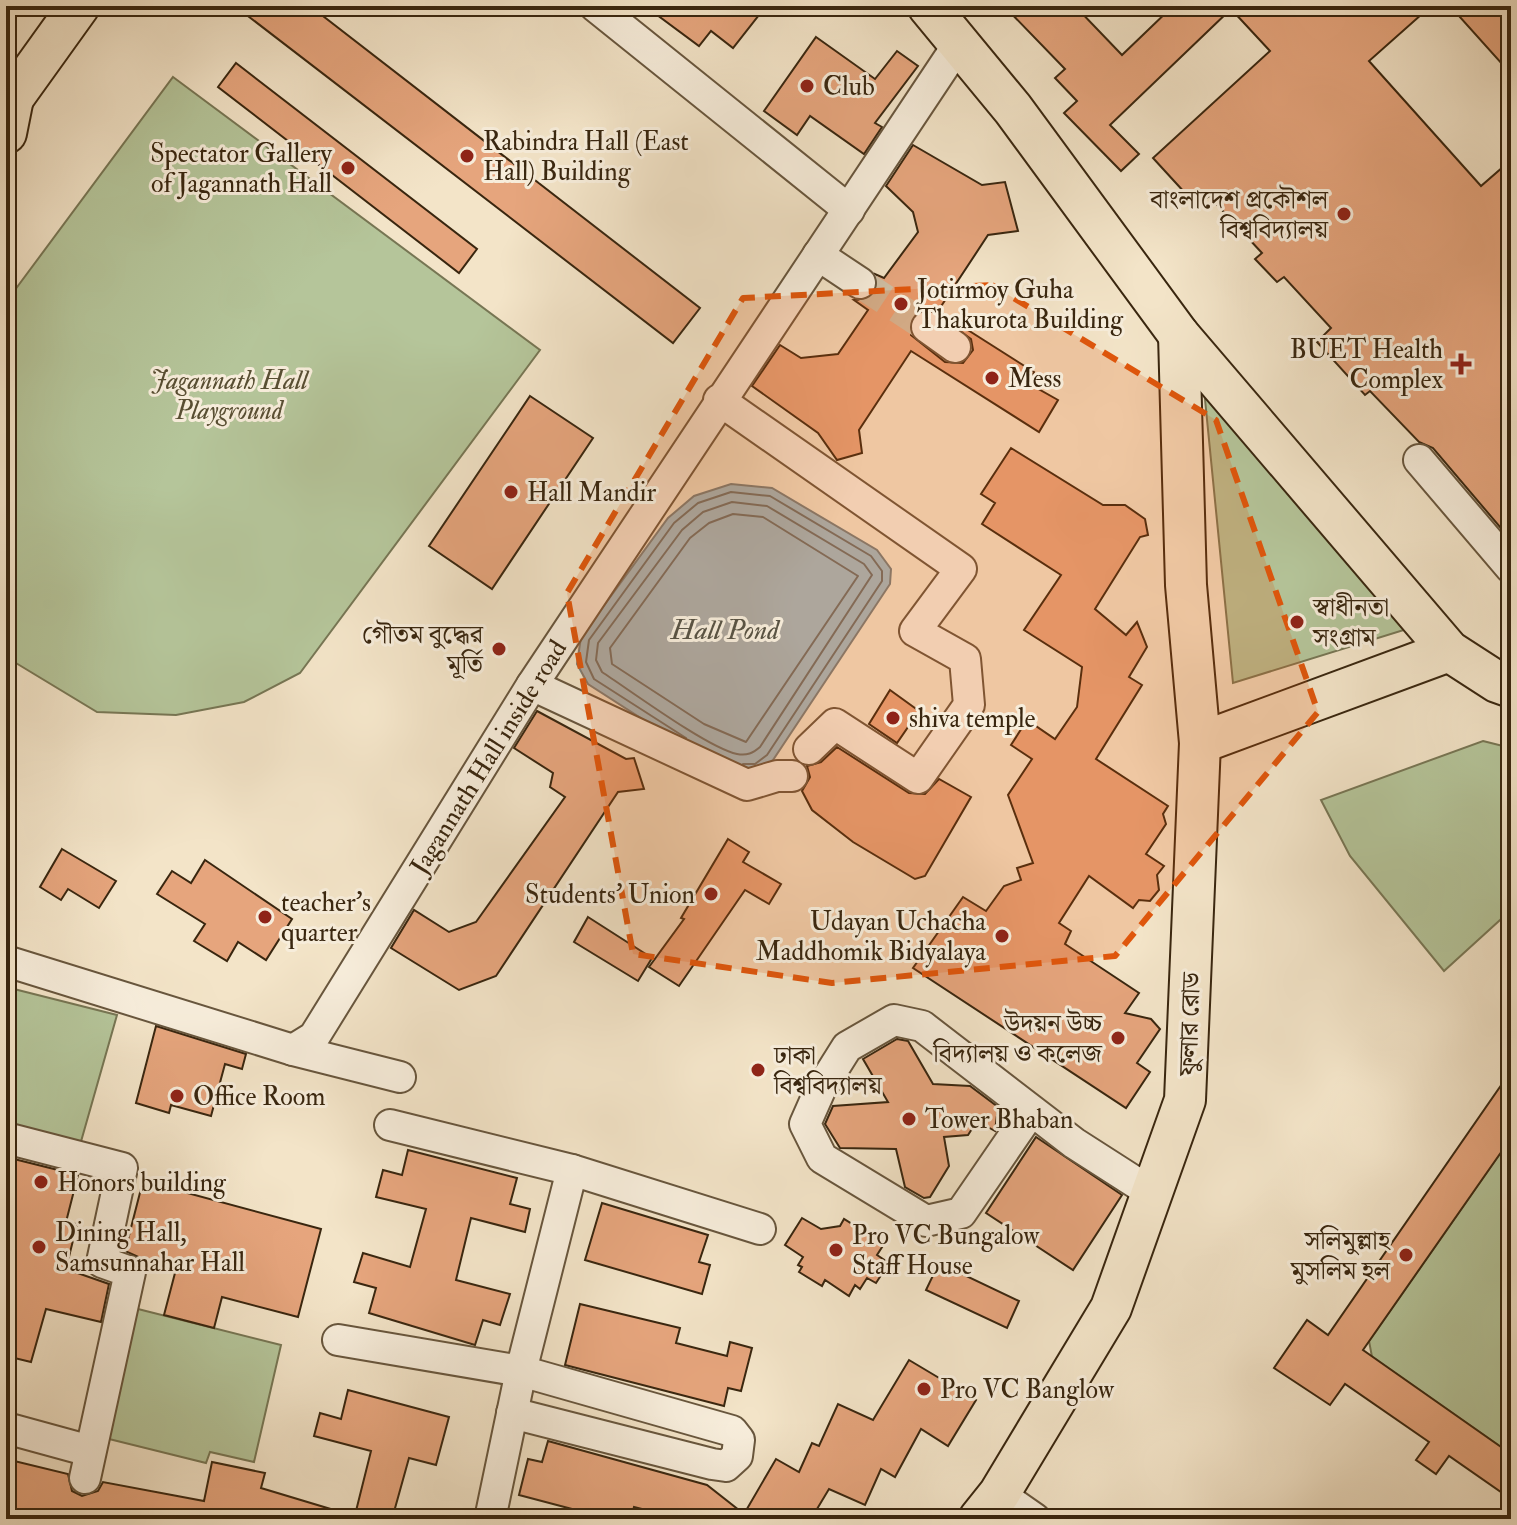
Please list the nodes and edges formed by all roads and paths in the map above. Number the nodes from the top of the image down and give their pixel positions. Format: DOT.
graph roads {
  1 [pos="79,6"];
  2 [pos="595,6"];
  3 [pos="928,6"];
  4 [pos="960,42"];
  5 [pos="8,111"];
  6 [pos="849,210"];
  7 [pos="818,255"];
  8 [pos="860,283"];
  9 [pos="927,327"];
  10 [pos="1179,335"];
  11 [pos="955,347"];
  12 [pos="719,400"];
  13 [pos="1419,460"];
  14 [pos="1508,561"];
  15 [pos="1449,651"];
  16 [pos="532,685"];
  17 [pos="1511,687"];
  18 [pos="1200,743"];
  19 [pos="809,749"];
  20 [pos="792,776"];
  21 [pos="6,961"];
  22 [pos="293,1050"];
  23 [pos="400,1077"];
  24 [pos="1031,1111"];
  25 [pos="390,1125"];
  26 [pos="6,1138"];
  27 [pos="572,1170"];
  28 [pos="1152,1193"];
  29 [pos="760,1229"];
  30 [pos="338,1340"];
  31 [pos="521,1371"];
  32 [pos="512,1413"];
  33 [pos="6,1428"];
  34 [pos="989,1507"];
  35 [pos="490,1519"];
  36 [pos="1035,1519"];
  1 -- 5 [label="main road"];
  2 -- 6 [label="street"];
  3 -- 4 [label="main road"];
  4 -- 6 [label="street, Jagannath Hall inside road"];
  4 -- 10 [label="main road"];
  6 -- 7 [label="street, Jagannath Hall inside road"];
  7 -- 8 [label="street"];
  7 -- 12 [label="street, Jagannath Hall inside road"];
  9 -- 11 [label="street"];
  10 -- 15 [label="main road"];
  10 -- 18 [label="main road, ফুলার রোড"];
  12 -- 16 [label="street, Jagannath Hall inside road"];
  12 -- 19 [label="street"];
  13 -- 14 [label="street"];
  15 -- 17 [label="main road"];
  15 -- 18 [label="main road"];
  16 -- 20 [label="street"];
  16 -- 22 [label="street, Jagannath Hall inside road"];
  18 -- 28 [label="main road, ফুলার রোড"];
  21 -- 22 [label="street"];
  22 -- 23 [label="street"];
  24 -- 24 [label="street"];
  24 -- 28 [label="street"];
  25 -- 27 [label="street"];
  26 -- 33 [label="street"];
  27 -- 29 [label="street"];
  27 -- 31 [label="street"];
  28 -- 34 [label="main road, ফুলার রোড"];
  30 -- 31 [label="street"];
  31 -- 32 [label="street"];
  31 -- 32 [label="street"];
  32 -- 35 [label="street"];
  34 -- 36 [label="street"];
}
